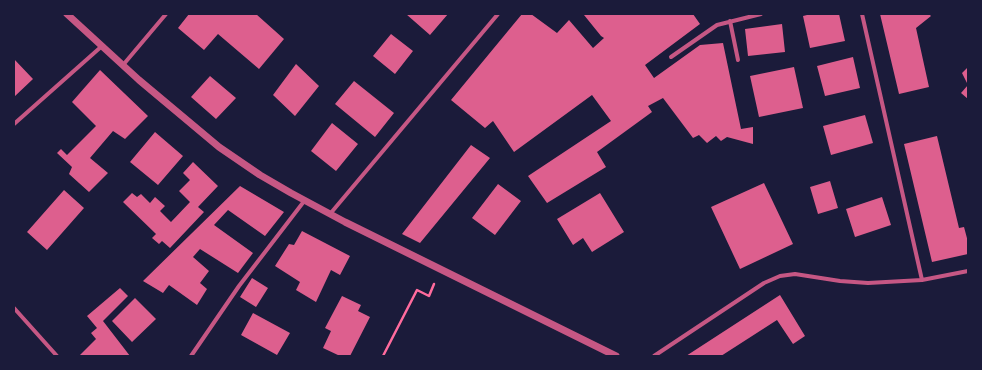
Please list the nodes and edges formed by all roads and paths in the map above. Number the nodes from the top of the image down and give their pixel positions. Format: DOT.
graph roads {
  1 [pos="67,14"];
  2 [pos="166,14"];
  3 [pos="498,14"];
  4 [pos="761,14"];
  5 [pos="862,14"];
  6 [pos="730,21"];
  7 [pos="102,46"];
  8 [pos="671,57"];
  9 [pos="738,60"];
  10 [pos="123,65"];
  11 [pos="14,124"];
  12 [pos="305,200"];
  13 [pos="330,214"];
  14 [pos="968,270"];
  15 [pos="922,280"];
  16 [pos="434,284"];
  17 [pos="14,308"];
  18 [pos="57,356"];
  19 [pos="191,356"];
  20 [pos="383,356"];
  21 [pos="616,356"];
  22 [pos="654,356"];
  1 -- 7 [label="street"];
  2 -- 10 [label="street"];
  3 -- 13 [label="street"];
  4 -- 6 [label="street"];
  5 -- 15 [label="street"];
  6 -- 8 [label="street"];
  6 -- 9 [label="street"];
  7 -- 10 [label="street"];
  7 -- 11 [label="street"];
  10 -- 12 [label="street"];
  12 -- 13 [label="street"];
  12 -- 19 [label="street"];
  13 -- 21 [label="street"];
  14 -- 15 [label="street"];
  15 -- 22 [label="street"];
  16 -- 20 [label="path"];
  17 -- 18 [label="street"];
}
